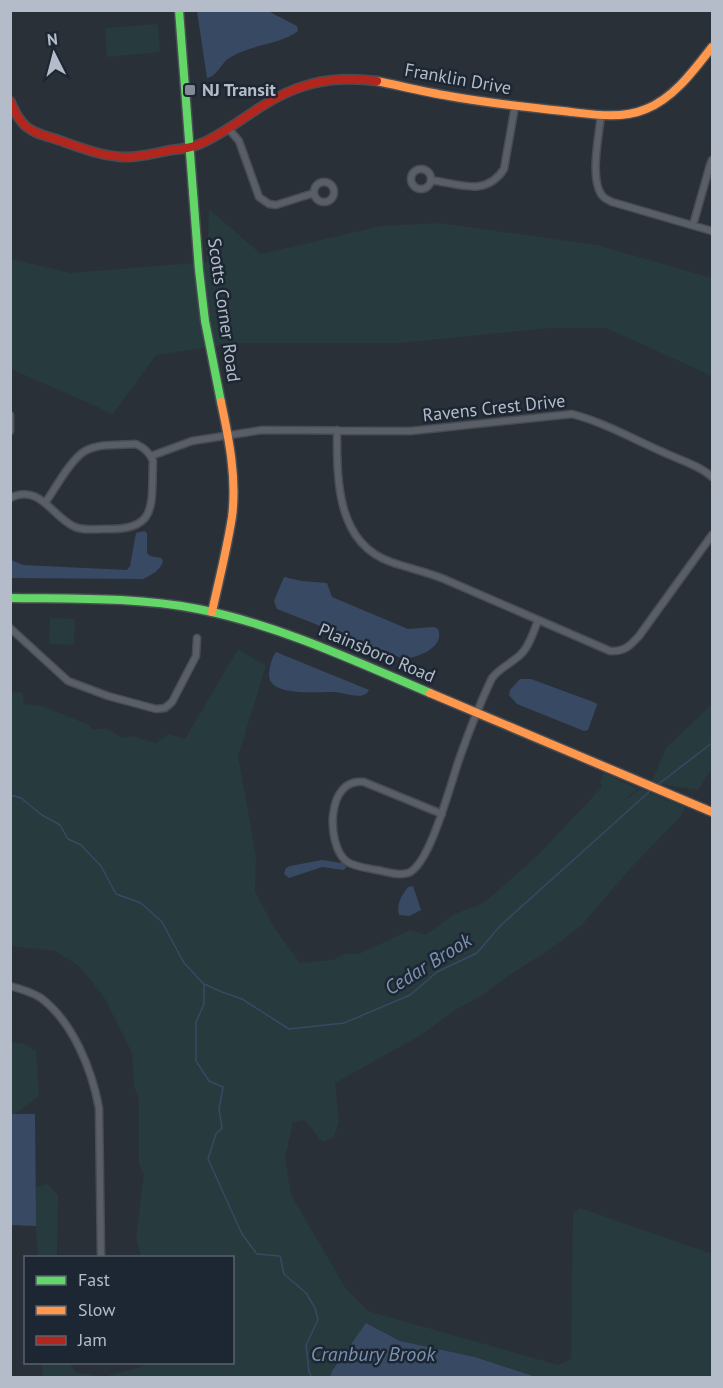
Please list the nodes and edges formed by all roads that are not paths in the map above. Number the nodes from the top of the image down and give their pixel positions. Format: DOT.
graph roads {
  1 [pos="179,10"];
  2 [pos="712,47"];
  3 [pos="10,101"];
  4 [pos="515,106"];
  5 [pos="601,115"];
  6 [pos="228,129"];
  7 [pos="189,148"];
  8 [pos="712,160"];
  9 [pos="431,180"];
  10 [pos="314,193"];
  11 [pos="693,225"];
  12 [pos="712,231"];
  13 [pos="10,415"];
  14 [pos="337,430"];
  15 [pos="10,431"];
  16 [pos="228,434"];
  17 [pos="151,456"];
  18 [pos="712,477"];
  19 [pos="10,498"];
  20 [pos="45,503"];
  21 [pos="712,535"];
  22 [pos="10,598"];
  23 [pos="212,612"];
  24 [pos="538,621"];
  25 [pos="10,628"];
  26 [pos="198,638"];
  27 [pos="477,713"];
  28 [pos="712,812"];
  29 [pos="442,814"];
  30 [pos="10,986"];
  31 [pos="101,1256"];
  1 -- 7 [label="street, Scotts Corner Road"];
  2 -- 5 [label="street, Franklin Drive"];
  3 -- 7 [label="street, Franklin Drive"];
  4 -- 5 [label="street, Franklin Drive"];
  4 -- 6 [label="street, Franklin Drive"];
  4 -- 9 [label="street"];
  5 -- 11 [label="street"];
  6 -- 7 [label="street, Franklin Drive"];
  6 -- 10 [label="street"];
  7 -- 16 [label="street, Scotts Corner Road"];
  8 -- 11 [label="street"];
  11 -- 12 [label="street"];
  13 -- 15 [label="street"];
  14 -- 16 [label="street, Ravens Crest Drive"];
  14 -- 18 [label="street, Ravens Crest Drive"];
  14 -- 24 [label="street"];
  16 -- 17 [label="street, Ravens Crest Drive"];
  16 -- 23 [label="street, Scotts Corner Road"];
  17 -- 20 [label="street"];
  17 -- 20 [label="street"];
  19 -- 20 [label="street"];
  21 -- 24 [label="street"];
  22 -- 23 [label="street, Plainsboro Road"];
  23 -- 27 [label="street, Plainsboro Road"];
  24 -- 27 [label="street"];
  25 -- 26 [label="street"];
  27 -- 28 [label="street, Plainsboro Road"];
  27 -- 29 [label="street"];
  29 -- 29 [label="street"];
  30 -- 31 [label="street"];
}
